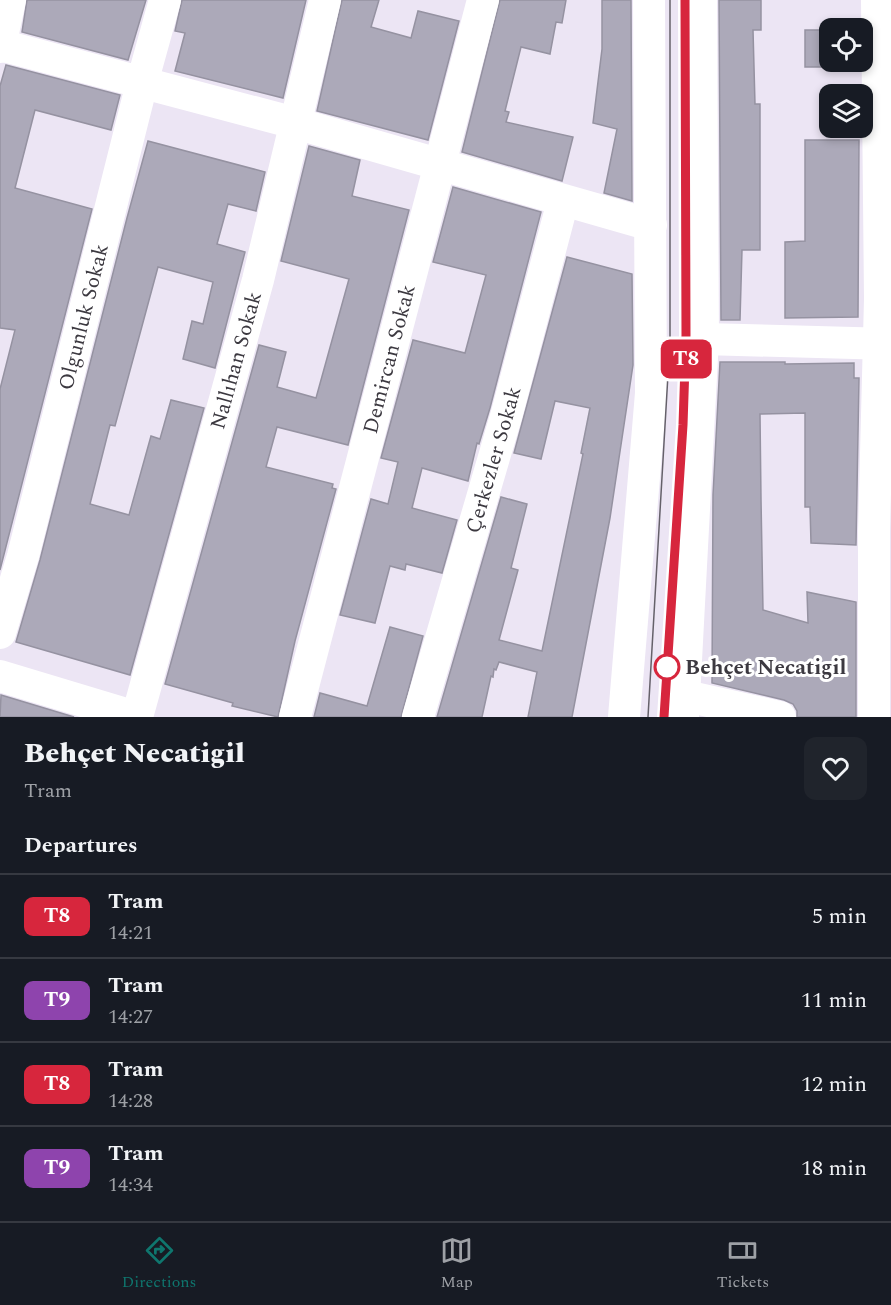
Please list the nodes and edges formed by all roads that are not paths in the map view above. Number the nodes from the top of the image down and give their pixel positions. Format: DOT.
graph roads {
  1 [pos="10,0"];
  2 [pos="165,0"];
  3 [pos="325,0"];
  4 [pos="483,0"];
  5 [pos="650,0"];
  6 [pos="701,0"];
  7 [pos="877,0"];
  8 [pos="0,46"];
  9 [pos="142,83"];
  10 [pos="295,123"];
  11 [pos="440,163"];
  12 [pos="563,201"];
  13 [pos="651,225"];
  14 [pos="703,339"];
  15 [pos="885,344"];
  16 [pos="0,633"];
  17 [pos="0,676"];
  18 [pos="685,706"];
  19 [pos="137,717"];
  20 [pos="295,717"];
  21 [pos="418,717"];
  22 [pos="624,717"];
  23 [pos="780,717"];
  24 [pos="874,717"];
  1 -- 8 [label="street"];
  2 -- 9 [label="street, Olgunluk Sokak"];
  3 -- 10 [label="street, Nallıhan Sokak"];
  4 -- 11 [label="street, Demircan Sokak"];
  5 -- 13 [label="street"];
  6 -- 14 [label="street"];
  7 -- 15 [label="street"];
  8 -- 9 [label="street"];
  9 -- 10 [label="street"];
  9 -- 16 [label="street, Olgunluk Sokak"];
  10 -- 11 [label="street"];
  10 -- 19 [label="street, Nallıhan Sokak"];
  11 -- 12 [label="street"];
  11 -- 20 [label="street, Demircan Sokak"];
  12 -- 13 [label="street"];
  12 -- 21 [label="street, Çerkezler Sokak"];
  13 -- 22 [label="street"];
  14 -- 15 [label="street"];
  14 -- 18 [label="street"];
  15 -- 24 [label="street"];
  17 -- 19 [label="street"];
  18 -- 23 [label="street"];
}
